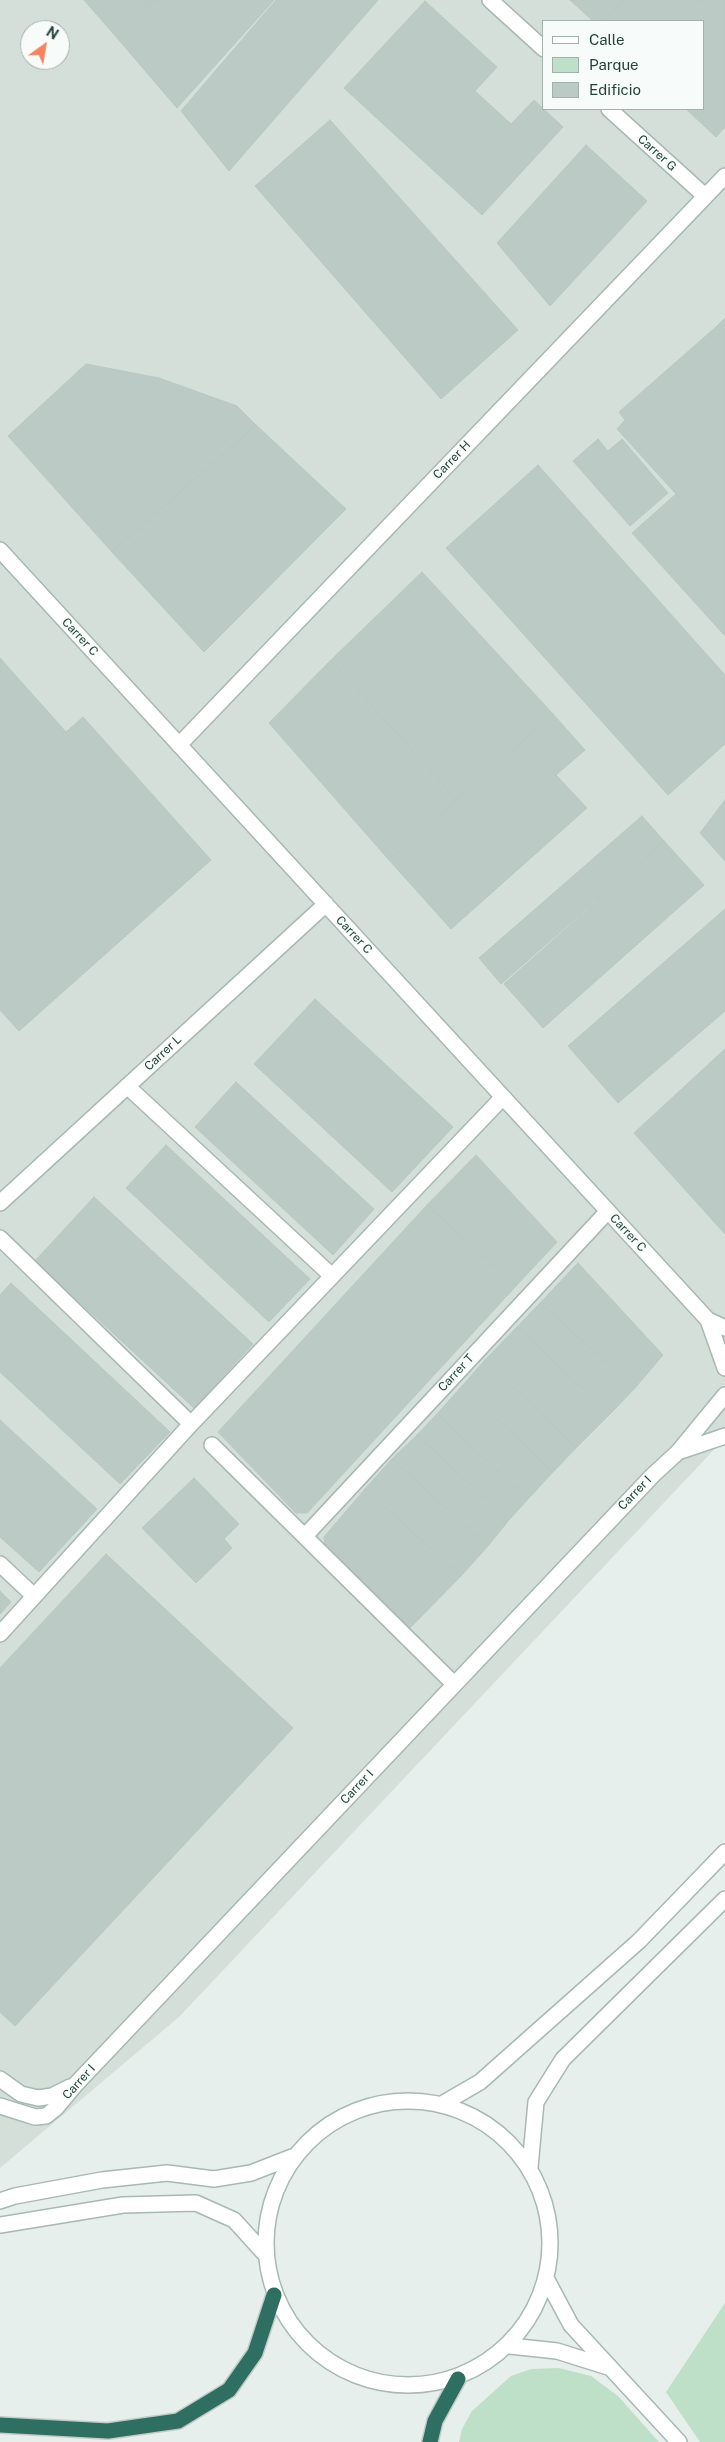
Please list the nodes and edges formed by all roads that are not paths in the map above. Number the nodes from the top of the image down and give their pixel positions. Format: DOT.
graph roads {
  1 [pos="490,0"];
  2 [pos="542,47"];
  3 [pos="610,110"];
  4 [pos="725,176"];
  5 [pos="705,196"];
  6 [pos="0,550"];
  7 [pos="179,745"];
  8 [pos="326,904"];
  9 [pos="127,1086"];
  10 [pos="503,1097"];
  11 [pos="0,1203"];
  12 [pos="608,1210"];
  13 [pos="0,1238"];
  14 [pos="332,1276"];
  15 [pos="708,1320"];
  16 [pos="725,1328"];
  17 [pos="725,1368"];
  18 [pos="725,1396"];
  19 [pos="191,1424"];
  20 [pos="725,1436"];
  21 [pos="212,1445"];
  22 [pos="678,1452"];
  23 [pos="305,1536"];
  24 [pos="0,1564"];
  25 [pos="34,1596"];
  26 [pos="0,1634"];
  27 [pos="454,1684"];
  28 [pos="725,1852"];
  29 [pos="725,1899"];
  30 [pos="0,2079"];
  31 [pos="76,2084"];
  32 [pos="442,2104"];
  33 [pos="0,2106"];
  34 [pos="292,2157"];
  35 [pos="530,2167"];
  36 [pos="0,2202"];
  37 [pos="0,2225"];
  38 [pos="264,2253"];
  39 [pos="547,2280"];
  40 [pos="274,2295"];
  41 [pos="510,2346"];
  42 [pos="609,2368"];
  43 [pos="458,2378"];
  44 [pos="0,2425"];
  45 [pos="430,2442"];
  46 [pos="679,2442"];
  1 -- 2 [label="street"];
  3 -- 5 [label="street, Carrer G"];
  4 -- 5 [label="street, Carrer H"];
  5 -- 7 [label="street, Carrer H"];
  6 -- 7 [label="street, Carrer C"];
  7 -- 8 [label="street, Carrer C"];
  8 -- 9 [label="street, Carrer L"];
  8 -- 10 [label="street, Carrer C"];
  9 -- 11 [label="street, Carrer L"];
  9 -- 14 [label="street"];
  10 -- 12 [label="street, Carrer C"];
  10 -- 14 [label="street"];
  12 -- 15 [label="street, Carrer C"];
  12 -- 23 [label="street, Carrer T"];
  13 -- 19 [label="street"];
  14 -- 19 [label="street"];
  15 -- 16 [label="street, Carrer C"];
  15 -- 17 [label="street, Carrer C"];
  18 -- 22 [label="street, Carrer I"];
  19 -- 25 [label="street"];
  20 -- 22 [label="street, Carrer I"];
  21 -- 23 [label="street"];
  22 -- 27 [label="street, Carrer I"];
  23 -- 27 [label="street"];
  24 -- 25 [label="street"];
  25 -- 26 [label="street"];
  27 -- 31 [label="street, Carrer I"];
  28 -- 32 [label="street"];
  29 -- 35 [label="street"];
  30 -- 31 [label="street"];
  31 -- 33 [label="street, Carrer I"];
  32 -- 34 [label="street"];
  32 -- 35 [label="street"];
  34 -- 36 [label="street"];
  34 -- 38 [label="street"];
  35 -- 39 [label="street"];
  37 -- 38 [label="street"];
  38 -- 40 [label="street"];
  39 -- 41 [label="street"];
  39 -- 42 [label="street"];
  40 -- 43 [label="street"];
  40 -- 44 [label="highway"];
  41 -- 42 [label="street"];
  41 -- 43 [label="street"];
  42 -- 46 [label="street"];
  43 -- 45 [label="highway"];
}
